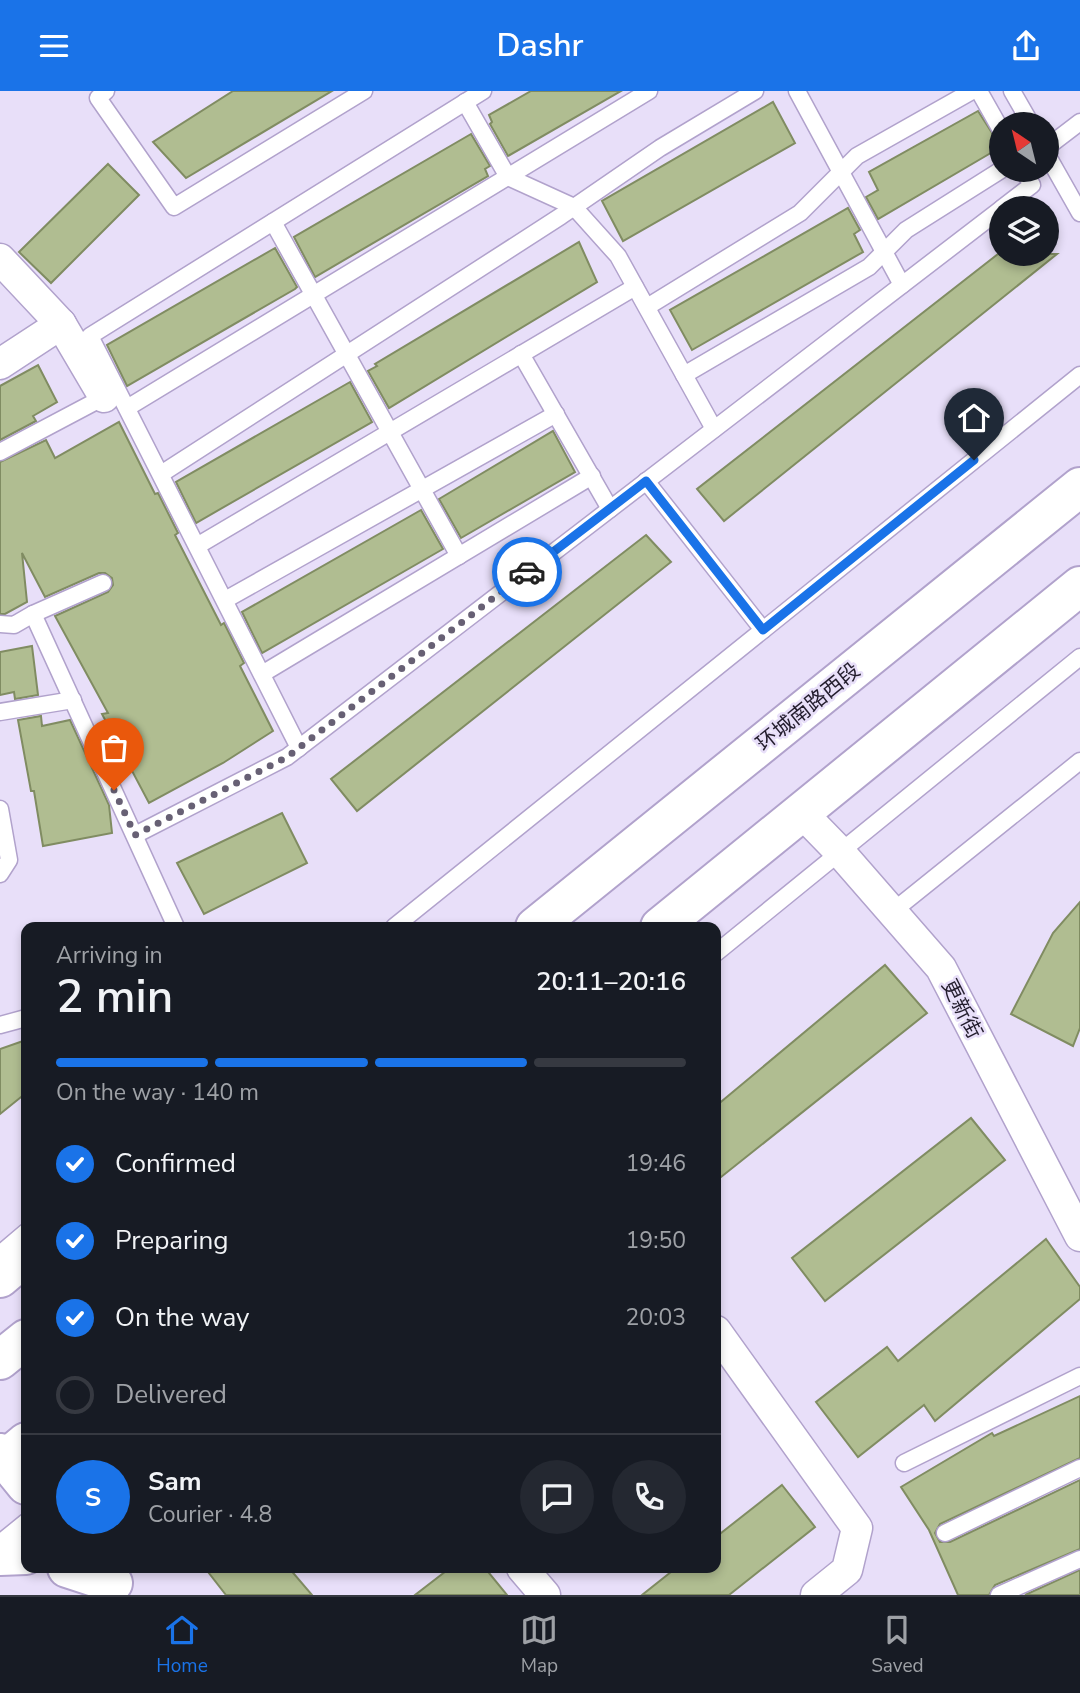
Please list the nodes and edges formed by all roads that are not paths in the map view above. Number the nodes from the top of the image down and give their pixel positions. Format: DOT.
graph roads {
  1 [pos="106,91"];
  2 [pos="363,91"];
  3 [pos="483,91"];
  4 [pos="649,91"];
  5 [pos="797,91"];
  6 [pos="972,91"];
  7 [pos="979,91"];
  8 [pos="1012,91"];
  9 [pos="745,93"];
  10 [pos="465,102"];
  11 [pos="991,112"];
  12 [pos="1024,112"];
  13 [pos="1080,122"];
  14 [pos="1059,140"];
  15 [pos="841,172"];
  16 [pos="1059,175"];
  17 [pos="508,177"];
  18 [pos="989,178"];
  19 [pos="1030,182"];
  20 [pos="1018,196"];
  21 [pos="574,207"];
  22 [pos="1080,213"];
  23 [pos="989,219"];
  24 [pos="273,222"];
  25 [pos="884,252"];
  26 [pos="5,274"];
  27 [pos="902,285"];
  28 [pos="635,287"];
  29 [pos="314,295"];
  30 [pos="647,307"];
  31 [pos="61,324"];
  32 [pos="347,354"];
  33 [pos="521,354"];
  34 [pos="0,364"];
  35 [pos="1080,375"];
  36 [pos="684,376"];
  37 [pos="116,403"];
  38 [pos="556,414"];
  39 [pos="714,429"];
  40 [pos="390,432"];
  41 [pos="0,452"];
  42 [pos="160,474"];
  43 [pos="592,476"];
  44 [pos="646,481"];
  45 [pos="1080,487"];
  46 [pos="422,489"];
  47 [pos="610,509"];
  48 [pos="197,546"];
  49 [pos="459,556"];
  50 [pos="103,583"];
  51 [pos="1080,586"];
  52 [pos="225,600"];
  53 [pos="33,614"];
  54 [pos="0,624"];
  55 [pos="763,630"];
  56 [pos="1080,657"];
  57 [pos="261,674"];
  58 [pos="73,700"];
  59 [pos="0,712"];
  60 [pos="299,748"];
  61 [pos="1080,761"];
  62 [pos="0,809"];
  63 [pos="801,813"];
  64 [pos="135,835"];
  65 [pos="839,851"];
  66 [pos="0,874"];
  67 [pos="892,912"];
  68 [pos="174,922"];
  69 [pos="400,922"];
  70 [pos="541,922"];
  71 [pos="666,922"];
  72 [pos="721,949"];
  73 [pos="21,1019"];
  74 [pos="0,1025"];
  75 [pos="21,1236"];
  76 [pos="1080,1236"];
  77 [pos="0,1254"];
  78 [pos="21,1260"];
  79 [pos="0,1278"];
  80 [pos="721,1338"];
  81 [pos="21,1343"];
  82 [pos="0,1360"];
  83 [pos="1080,1376"];
  84 [pos="904,1463"];
  85 [pos="1080,1468"];
  86 [pos="21,1526"];
  87 [pos="946,1534"];
  88 [pos="0,1543"];
  89 [pos="21,1555"];
  90 [pos="0,1556"];
  91 [pos="1080,1559"];
  92 [pos="83,1573"];
  93 [pos="526,1573"];
  94 [pos="112,1582"];
  95 [pos="545,1595"];
  96 [pos="816,1595"];
  97 [pos="999,1595"];
  1 -- 2 [label="lane"];
  3 -- 10 [label="lane"];
  4 -- 17 [label="lane"];
  5 -- 15 [label="lane"];
  6 -- 15 [label="lane"];
  7 -- 11 [label="lane"];
  8 -- 12 [label="lane"];
  9 -- 21 [label="lane"];
  10 -- 17 [label="lane"];
  10 -- 24 [label="lane"];
  13 -- 14 [label="lane"];
  15 -- 25 [label="lane"];
  15 -- 30 [label="lane"];
  16 -- 22 [label="lane"];
  17 -- 21 [label="lane"];
  17 -- 29 [label="lane"];
  18 -- 25 [label="lane"];
  19 -- 20 [label="lane"];
  21 -- 28 [label="lane"];
  21 -- 32 [label="lane"];
  23 -- 27 [label="lane"];
  24 -- 29 [label="lane"];
  24 -- 37 [label="lane"];
  25 -- 27 [label="lane"];
  25 -- 36 [label="lane"];
  26 -- 31 [label="street"];
  27 -- 39 [label="lane"];
  28 -- 30 [label="lane"];
  28 -- 33 [label="lane"];
  29 -- 32 [label="lane"];
  29 -- 37 [label="lane"];
  30 -- 36 [label="lane"];
  31 -- 34 [label="street"];
  31 -- 37 [label="street"];
  32 -- 40 [label="lane"];
  32 -- 42 [label="lane"];
  33 -- 38 [label="lane"];
  33 -- 40 [label="lane"];
  35 -- 55 [label="lane"];
  36 -- 39 [label="lane"];
  37 -- 41 [label="lane"];
  37 -- 42 [label="lane"];
  38 -- 43 [label="lane"];
  38 -- 46 [label="lane"];
  39 -- 44 [label="lane"];
  40 -- 46 [label="lane"];
  40 -- 48 [label="lane"];
  42 -- 48 [label="lane"];
  43 -- 47 [label="lane"];
  43 -- 49 [label="lane"];
  44 -- 47 [label="lane"];
  44 -- 55 [label="lane"];
  45 -- 70 [label="main road, 环城南路西段"];
  46 -- 49 [label="lane"];
  46 -- 52 [label="lane"];
  47 -- 60 [label="lane"];
  48 -- 52 [label="lane"];
  49 -- 57 [label="lane"];
  50 -- 53 [label="lane"];
  51 -- 63 [label="main road"];
  52 -- 57 [label="lane"];
  53 -- 54 [label="lane"];
  53 -- 58 [label="lane"];
  55 -- 69 [label="lane"];
  56 -- 65 [label="lane"];
  57 -- 60 [label="lane"];
  58 -- 59 [label="lane"];
  58 -- 64 [label="lane"];
  60 -- 64 [label="lane"];
  61 -- 67 [label="lane"];
  62 -- 66 [label="lane"];
  63 -- 65 [label="street, 更新街"];
  63 -- 71 [label="main road"];
  64 -- 68 [label="lane"];
  65 -- 67 [label="street, 更新街"];
  65 -- 72 [label="lane"];
  67 -- 76 [label="street, 更新街"];
  73 -- 74 [label="lane"];
  75 -- 77 [label="lane"];
  78 -- 79 [label="main road"];
  80 -- 96 [label="street"];
  81 -- 82 [label="main road"];
  83 -- 84 [label="lane"];
  85 -- 87 [label="lane"];
  86 -- 88 [label="lane"];
  89 -- 90 [label="main road"];
  91 -- 97 [label="lane"];
  92 -- 94 [label="main road"];
  93 -- 95 [label="street"];
}
